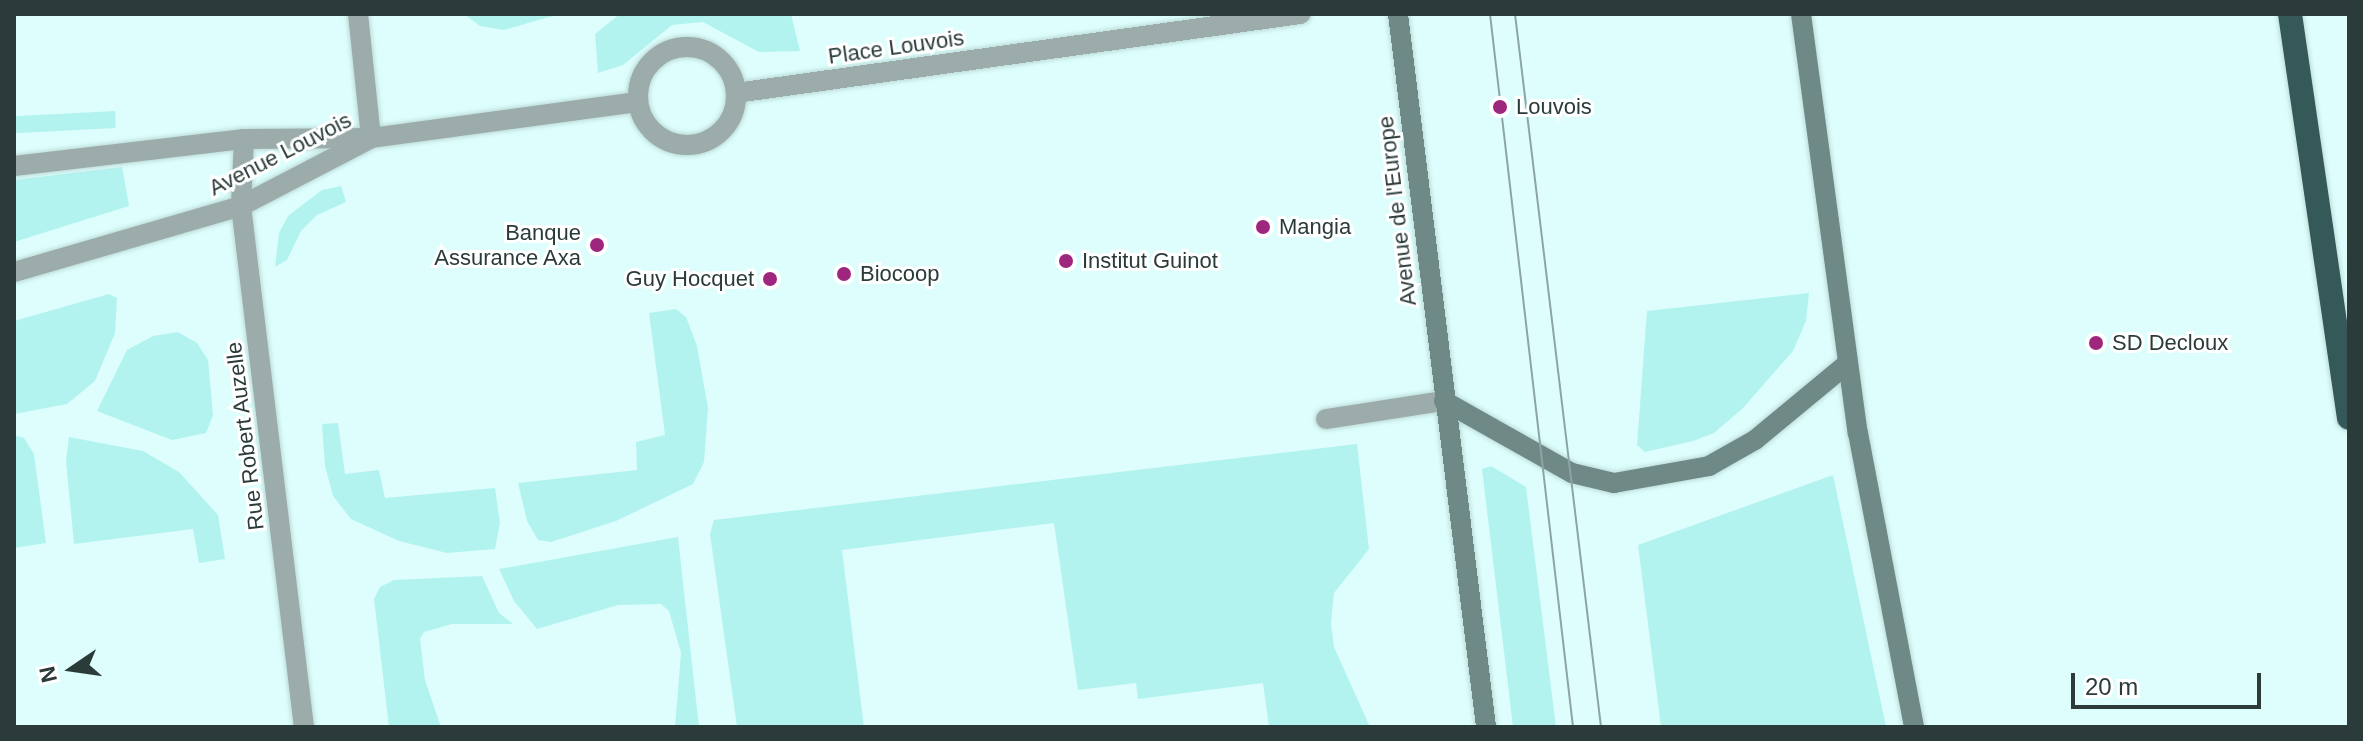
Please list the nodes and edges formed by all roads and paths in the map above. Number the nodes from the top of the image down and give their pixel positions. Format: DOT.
graph roads {
  1 [pos="358,14"];
  2 [pos="1300,14"];
  3 [pos="1398,14"];
  4 [pos="1801,14"];
  5 [pos="2290,14"];
  6 [pos="736,93"];
  7 [pos="637,102"];
  8 [pos="371,138"];
  9 [pos="244,139"];
  10 [pos="14,166"];
  11 [pos="241,206"];
  12 [pos="14,272"];
  13 [pos="1847,364"];
  14 [pos="1444,401"];
  15 [pos="2349,418"];
  16 [pos="1326,419"];
  17 [pos="304,727"];
  18 [pos="1486,727"];
  19 [pos="1914,727"];
  1 -- 8 [label="street"];
  2 -- 6 [label="street, Place Louvois"];
  3 -- 14 [label="main road, Avenue de l'Europe"];
  4 -- 13 [label="main road"];
  5 -- 15 [label="highway"];
  6 -- 7 [label="street"];
  6 -- 7 [label="street"];
  7 -- 8 [label="street"];
  8 -- 9 [label="street, Avenue Louvois"];
  8 -- 11 [label="street, Avenue Louvois"];
  9 -- 10 [label="street, Avenue Louvois"];
  9 -- 11 [label="street, Rue Robert Auzelle"];
  11 -- 12 [label="street, Avenue Louvois"];
  11 -- 17 [label="street, Rue Robert Auzelle"];
  13 -- 14 [label="main road"];
  13 -- 19 [label="main road"];
  14 -- 16 [label="street"];
  14 -- 18 [label="main road, Avenue de l'Europe"];
}
